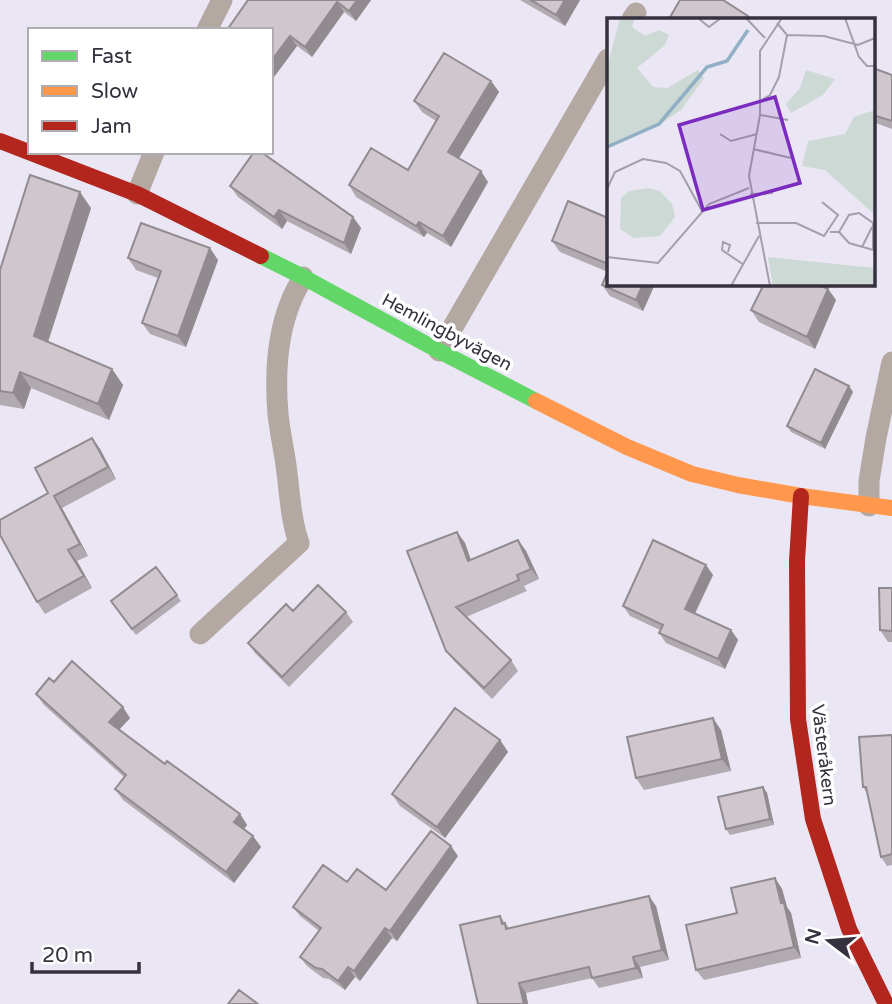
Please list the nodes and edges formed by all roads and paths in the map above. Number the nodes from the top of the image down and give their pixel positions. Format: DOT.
graph roads {
  1 [pos="222,0"];
  2 [pos="208,28"];
  3 [pos="607,61"];
  4 [pos="0,141"];
  5 [pos="28,152"];
  6 [pos="34,154"];
  7 [pos="152,154"];
  8 [pos="137,194"];
  9 [pos="303,277"];
  10 [pos="439,351"];
  11 [pos="892,362"];
  12 [pos="801,496"];
  13 [pos="869,506"];
  14 [pos="892,508"];
  15 [pos="200,634"];
  16 [pos="886,1004"];
  1 -- 2 [label="lane"];
  3 -- 10 [label="lane"];
  4 -- 5 [label="street, Hemlingbyvägen"];
  6 -- 8 [label="street, Hemlingbyvägen"];
  7 -- 8 [label="lane"];
  8 -- 9 [label="street, Hemlingbyvägen"];
  9 -- 10 [label="street, Hemlingbyvägen"];
  9 -- 15 [label="lane"];
  10 -- 12 [label="street, Hemlingbyvägen"];
  11 -- 13 [label="lane"];
  12 -- 13 [label="street, Hemlingbyvägen"];
  12 -- 16 [label="street, Västeråkern"];
  13 -- 14 [label="street, Hemlingbyvägen"];
}
